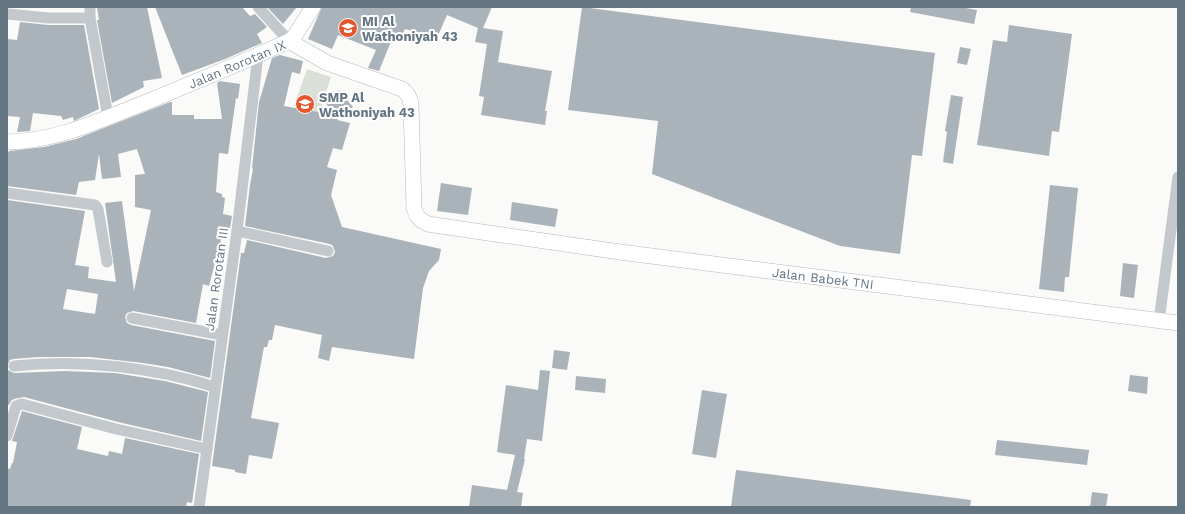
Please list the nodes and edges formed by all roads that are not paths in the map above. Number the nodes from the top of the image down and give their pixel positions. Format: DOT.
graph roads {
  1 [pos="258,7"];
  2 [pos="313,7"];
  3 [pos="90,13"];
  4 [pos="8,14"];
  5 [pos="289,41"];
  6 [pos="258,55"];
  7 [pos="108,117"];
  8 [pos="7,142"];
  9 [pos="1178,177"];
  10 [pos="7,193"];
  11 [pos="468,230"];
  12 [pos="237,231"];
  13 [pos="328,251"];
  14 [pos="107,262"];
  15 [pos="132,318"];
  16 [pos="1168,322"];
  17 [pos="222,335"];
  18 [pos="14,366"];
  19 [pos="215,387"];
  20 [pos="10,413"];
  21 [pos="7,436"];
  22 [pos="207,449"];
  23 [pos="199,507"];
  1 -- 5 [label="street"];
  2 -- 5 [label="street"];
  3 -- 4 [label="street"];
  3 -- 7 [label="street"];
  5 -- 6 [label="street, Jalan Rorotan IX"];
  5 -- 11 [label="street, Jalan Rorotan IX"];
  6 -- 7 [label="street, Jalan Rorotan IX"];
  6 -- 12 [label="street, Jalan Rorotan III"];
  7 -- 8 [label="street, Jalan Rorotan IX"];
  9 -- 16 [label="street"];
  10 -- 14 [label="street"];
  11 -- 16 [label="street, Jalan Babek TNI"];
  12 -- 13 [label="street"];
  12 -- 17 [label="street, Jalan Rorotan III"];
  15 -- 17 [label="street"];
  17 -- 19 [label="street, Jalan Rorotan III"];
  18 -- 19 [label="street"];
  19 -- 22 [label="street, Jalan Rorotan III"];
  20 -- 21 [label="street"];
  20 -- 22 [label="street"];
  22 -- 23 [label="street, Jalan Rorotan III"];
}
